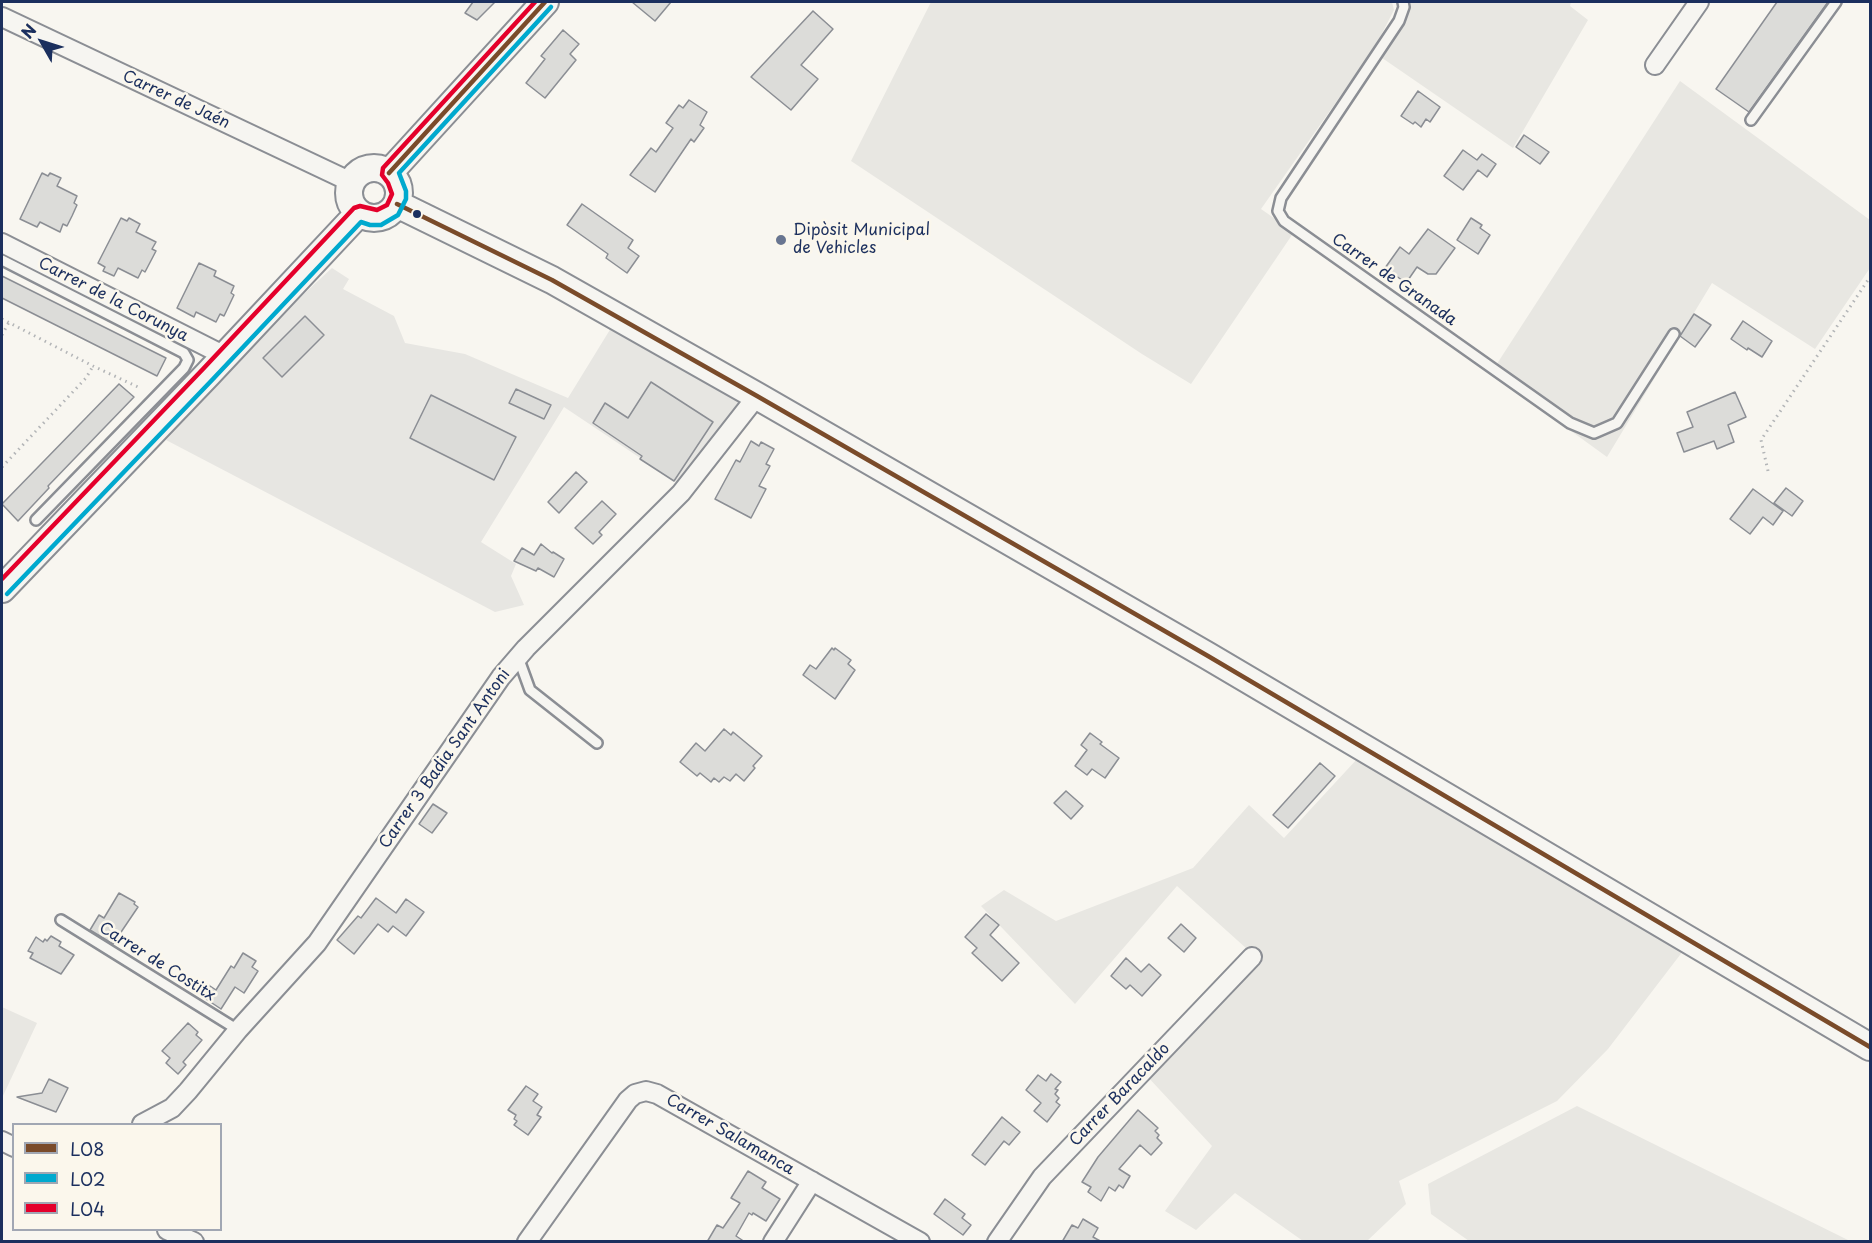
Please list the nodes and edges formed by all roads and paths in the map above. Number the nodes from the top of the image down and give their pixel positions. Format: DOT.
graph roads {
  1 [pos="545,2"];
  2 [pos="1403,2"];
  3 [pos="1699,2"];
  4 [pos="1836,2"];
  5 [pos="2,17"];
  6 [pos="1655,65"];
  7 [pos="1751,120"];
  8 [pos="389,173"];
  9 [pos="351,182"];
  10 [pos="397,204"];
  11 [pos="359,213"];
  12 [pos="2,243"];
  13 [pos="2,260"];
  14 [pos="1870,277"];
  15 [pos="2,319"];
  16 [pos="9,322"];
  17 [pos="1674,334"];
  18 [pos="2,335"];
  19 [pos="225,356"];
  20 [pos="93,366"];
  21 [pos="138,387"];
  22 [pos="749,387"];
  23 [pos="2,467"];
  24 [pos="1768,471"];
  25 [pos="36,520"];
  26 [pos="2,589"];
  27 [pos="519,657"];
  28 [pos="597,743"];
  29 [pos="61,920"];
  30 [pos="1252,957"];
  31 [pos="238,1030"];
  32 [pos="1870,1047"];
  33 [pos="145,1123"];
  34 [pos="812,1181"];
  35 [pos="169,1231"];
  36 [pos="194,1242"];
  37 [pos="527,1242"];
  38 [pos="773,1242"];
  39 [pos="920,1242"];
  40 [pos="997,1242"];
  1 -- 8 [label="street"];
  2 -- 17 [label="lane, Carrer de Granada"];
  3 -- 6 [label="street"];
  4 -- 7 [label="lane"];
  5 -- 9 [label="street, Carrer de Jaén"];
  8 -- 9 [label="street"];
  8 -- 10 [label="street"];
  9 -- 11 [label="street"];
  10 -- 11 [label="street"];
  10 -- 22 [label="street"];
  11 -- 19 [label="street"];
  12 -- 19 [label="street, Carrer de la Corunya"];
  13 -- 25 [label="lane"];
  14 -- 24 [label="path"];
  15 -- 16 [label="path"];
  16 -- 18 [label="path"];
  16 -- 20 [label="path"];
  19 -- 26 [label="street"];
  20 -- 21 [label="path"];
  20 -- 23 [label="path"];
  22 -- 27 [label="street, Carrer 3 Badia Sant Antoni"];
  22 -- 32 [label="street"];
  27 -- 28 [label="lane"];
  27 -- 31 [label="street, Carrer 3 Badia Sant Antoni"];
  29 -- 31 [label="lane, Carrer de Costitx"];
  30 -- 40 [label="street, Carrer Baracaldo"];
  31 -- 33 [label="street, Carrer 3 Badia Sant Antoni"];
  34 -- 37 [label="street, Carrer Salamanca"];
  34 -- 38 [label="street"];
  34 -- 39 [label="street, Carrer Salamanca"];
  35 -- 36 [label="street"];
}
